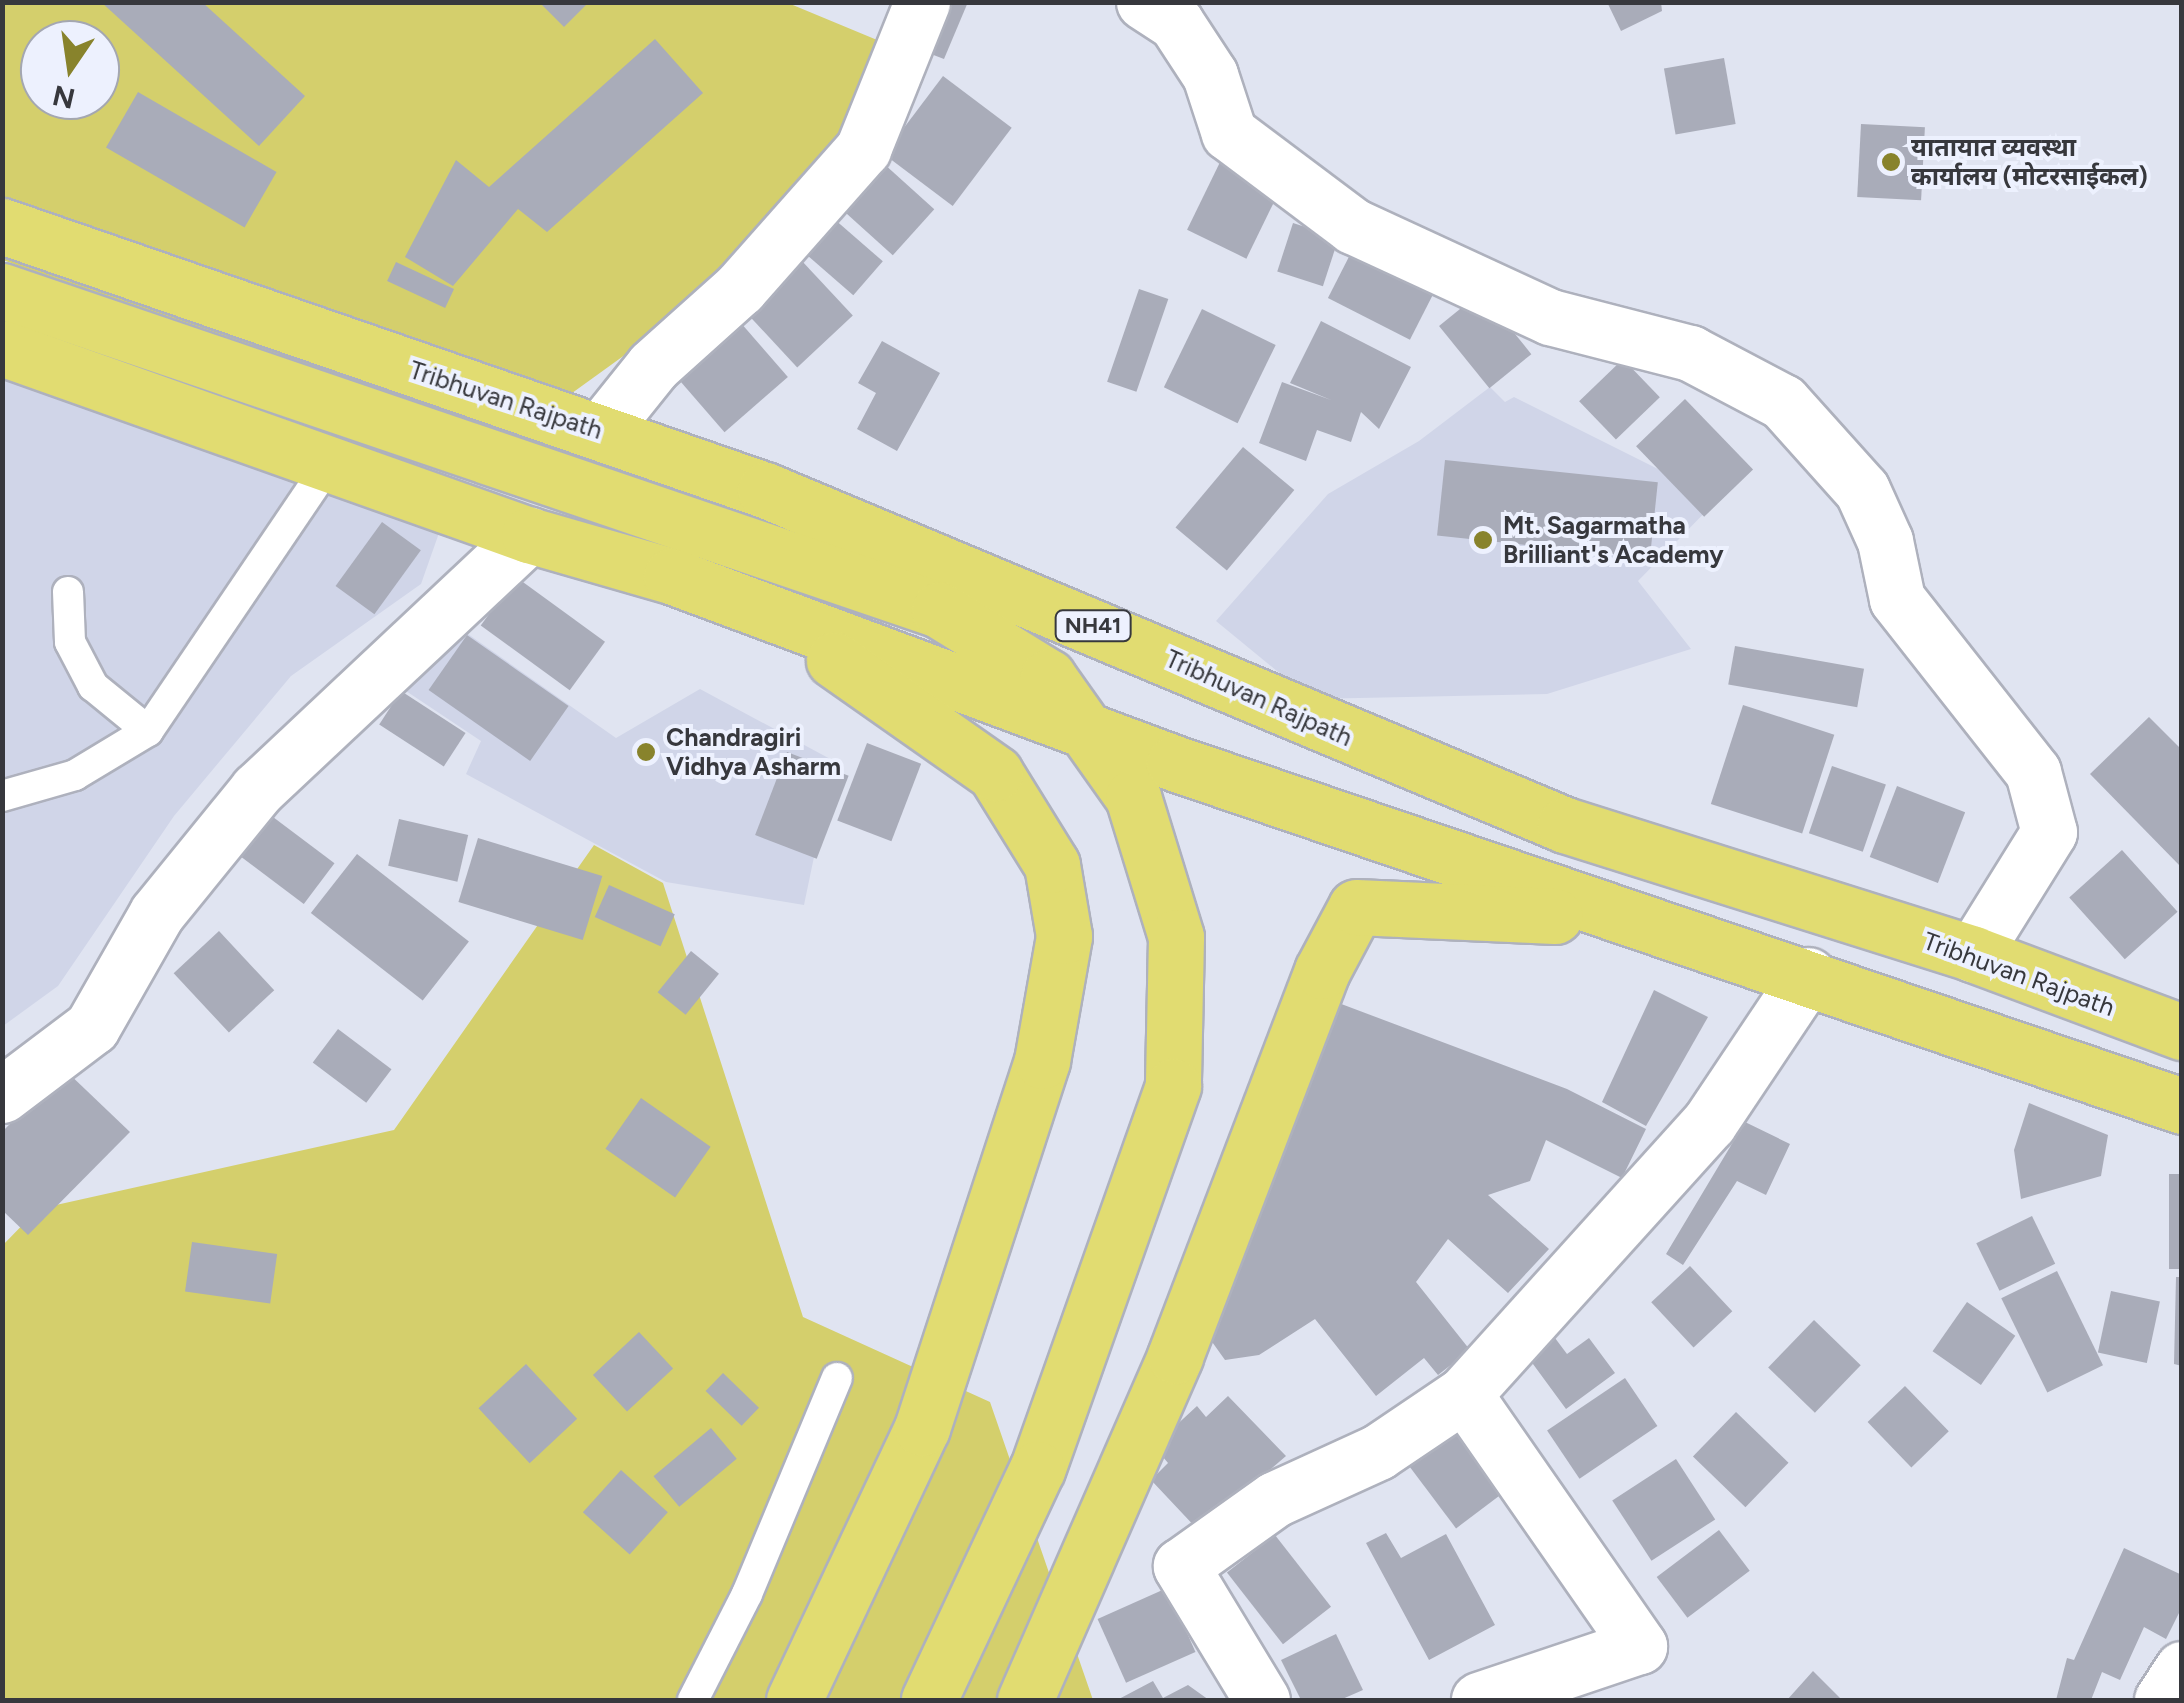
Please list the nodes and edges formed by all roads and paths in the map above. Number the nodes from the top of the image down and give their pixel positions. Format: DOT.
graph roads {
  1 [pos="922,2"];
  2 [pos="1144,2"];
  3 [pos="2,226"];
  4 [pos="2,291"];
  5 [pos="2,348"];
  6 [pos="601,432"];
  7 [pos="332,459"];
  8 [pos="529,535"];
  9 [pos="68,592"];
  10 [pos="772,616"];
  11 [pos="148,730"];
  12 [pos="2,796"];
  13 [pos="1696,938"];
  14 [pos="1972,954"];
  15 [pos="1808,976"];
  16 [pos="2182,1032"];
  17 [pos="2,1095"];
  18 [pos="2182,1106"];
  19 [pos="837,1378"];
  20 [pos="1464,1394"];
  21 [pos="2182,1669"];
  22 [pos="693,1700"];
  23 [pos="794,1700"];
  24 [pos="929,1700"];
  25 [pos="1024,1700"];
  26 [pos="1262,1700"];
  27 [pos="1479,1700"];
  28 [pos="2162,1700"];
  1 -- 6 [label="street"];
  2 -- 14 [label="street"];
  3 -- 6 [label="highway, Tribhuvan Rajpath / NH41"];
  4 -- 24 [label="highway"];
  5 -- 7 [label="highway"];
  6 -- 14 [label="highway, Tribhuvan Rajpath / NH41"];
  7 -- 8 [label="highway"];
  7 -- 11 [label="lane"];
  8 -- 10 [label="highway"];
  8 -- 17 [label="street"];
  9 -- 11 [label="lane"];
  10 -- 13 [label="highway"];
  10 -- 23 [label="highway"];
  11 -- 12 [label="lane"];
  13 -- 15 [label="highway"];
  13 -- 25 [label="highway"];
  14 -- 16 [label="highway, Tribhuvan Rajpath / NH41"];
  15 -- 18 [label="highway"];
  15 -- 20 [label="street"];
  19 -- 22 [label="lane"];
  20 -- 26 [label="street"];
  20 -- 27 [label="street"];
  21 -- 28 [label="street"];
}
